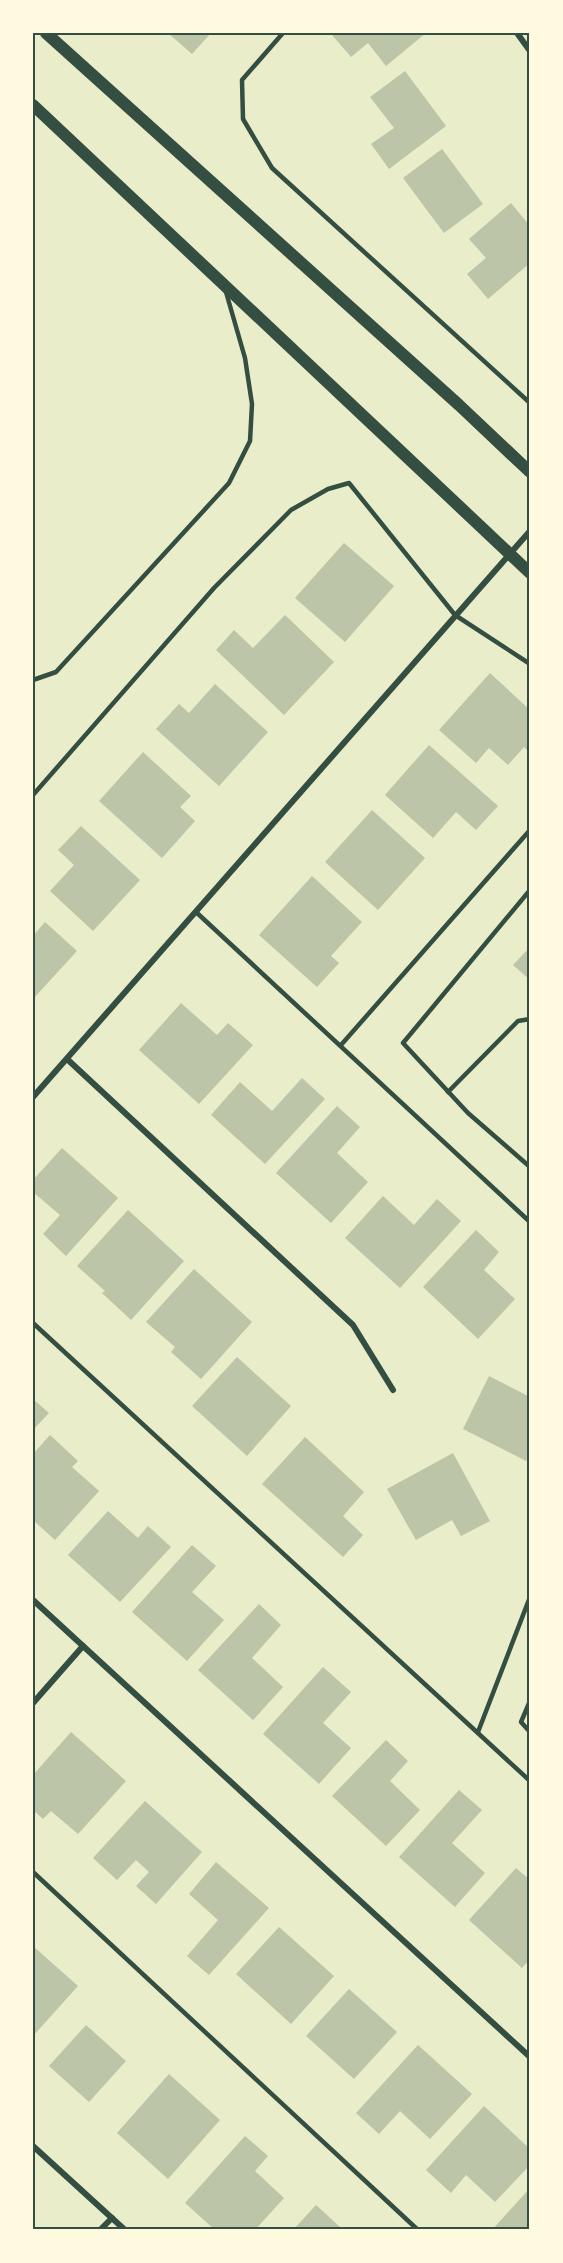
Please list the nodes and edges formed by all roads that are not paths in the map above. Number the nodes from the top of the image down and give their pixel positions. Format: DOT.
graph roads {
  1 [pos="46,33"];
  2 [pos="283,33"];
  3 [pos="517,33"];
  4 [pos="530,51"];
  5 [pos="33,105"];
  6 [pos="225,287"];
  7 [pos="530,403"];
  8 [pos="530,472"];
  9 [pos="530,531"];
  10 [pos="510,554"];
  11 [pos="530,573"];
  12 [pos="455,615"];
  13 [pos="530,664"];
  14 [pos="33,681"];
  15 [pos="33,795"];
  16 [pos="530,830"];
  17 [pos="530,890"];
  18 [pos="196,912"];
  19 [pos="530,1019"];
  20 [pos="341,1045"];
  21 [pos="67,1059"];
  22 [pos="448,1092"];
  23 [pos="33,1097"];
  24 [pos="530,1167"];
  25 [pos="530,1222"];
  26 [pos="33,1323"];
  27 [pos="393,1390"];
  28 [pos="530,1597"];
  29 [pos="33,1600"];
  30 [pos="83,1646"];
  31 [pos="530,1701"];
  32 [pos="33,1703"];
  33 [pos="478,1732"];
  34 [pos="530,1732"];
  35 [pos="530,1780"];
  36 [pos="33,1872"];
  37 [pos="530,2057"];
  38 [pos="33,2146"];
  39 [pos="111,2218"];
  40 [pos="100,2230"];
  41 [pos="125,2230"];
  42 [pos="418,2230"];
  1 -- 8 [label="main road"];
  2 -- 7 [label="lane"];
  3 -- 4 [label="street"];
  5 -- 6 [label="main road"];
  6 -- 10 [label="main road"];
  6 -- 14 [label="lane"];
  9 -- 10 [label="street"];
  10 -- 11 [label="main road"];
  10 -- 12 [label="street"];
  12 -- 13 [label="lane"];
  12 -- 15 [label="lane"];
  12 -- 18 [label="street"];
  16 -- 20 [label="lane"];
  17 -- 22 [label="lane"];
  18 -- 20 [label="lane"];
  18 -- 21 [label="street"];
  19 -- 22 [label="lane"];
  20 -- 25 [label="lane"];
  21 -- 23 [label="street"];
  21 -- 27 [label="street"];
  22 -- 24 [label="lane"];
  26 -- 33 [label="lane"];
  28 -- 33 [label="lane"];
  29 -- 30 [label="street"];
  30 -- 32 [label="street"];
  30 -- 37 [label="street"];
  31 -- 34 [label="lane"];
  33 -- 35 [label="lane"];
  36 -- 42 [label="lane"];
  38 -- 39 [label="street"];
  39 -- 40 [label="street"];
  39 -- 41 [label="street"];
}
